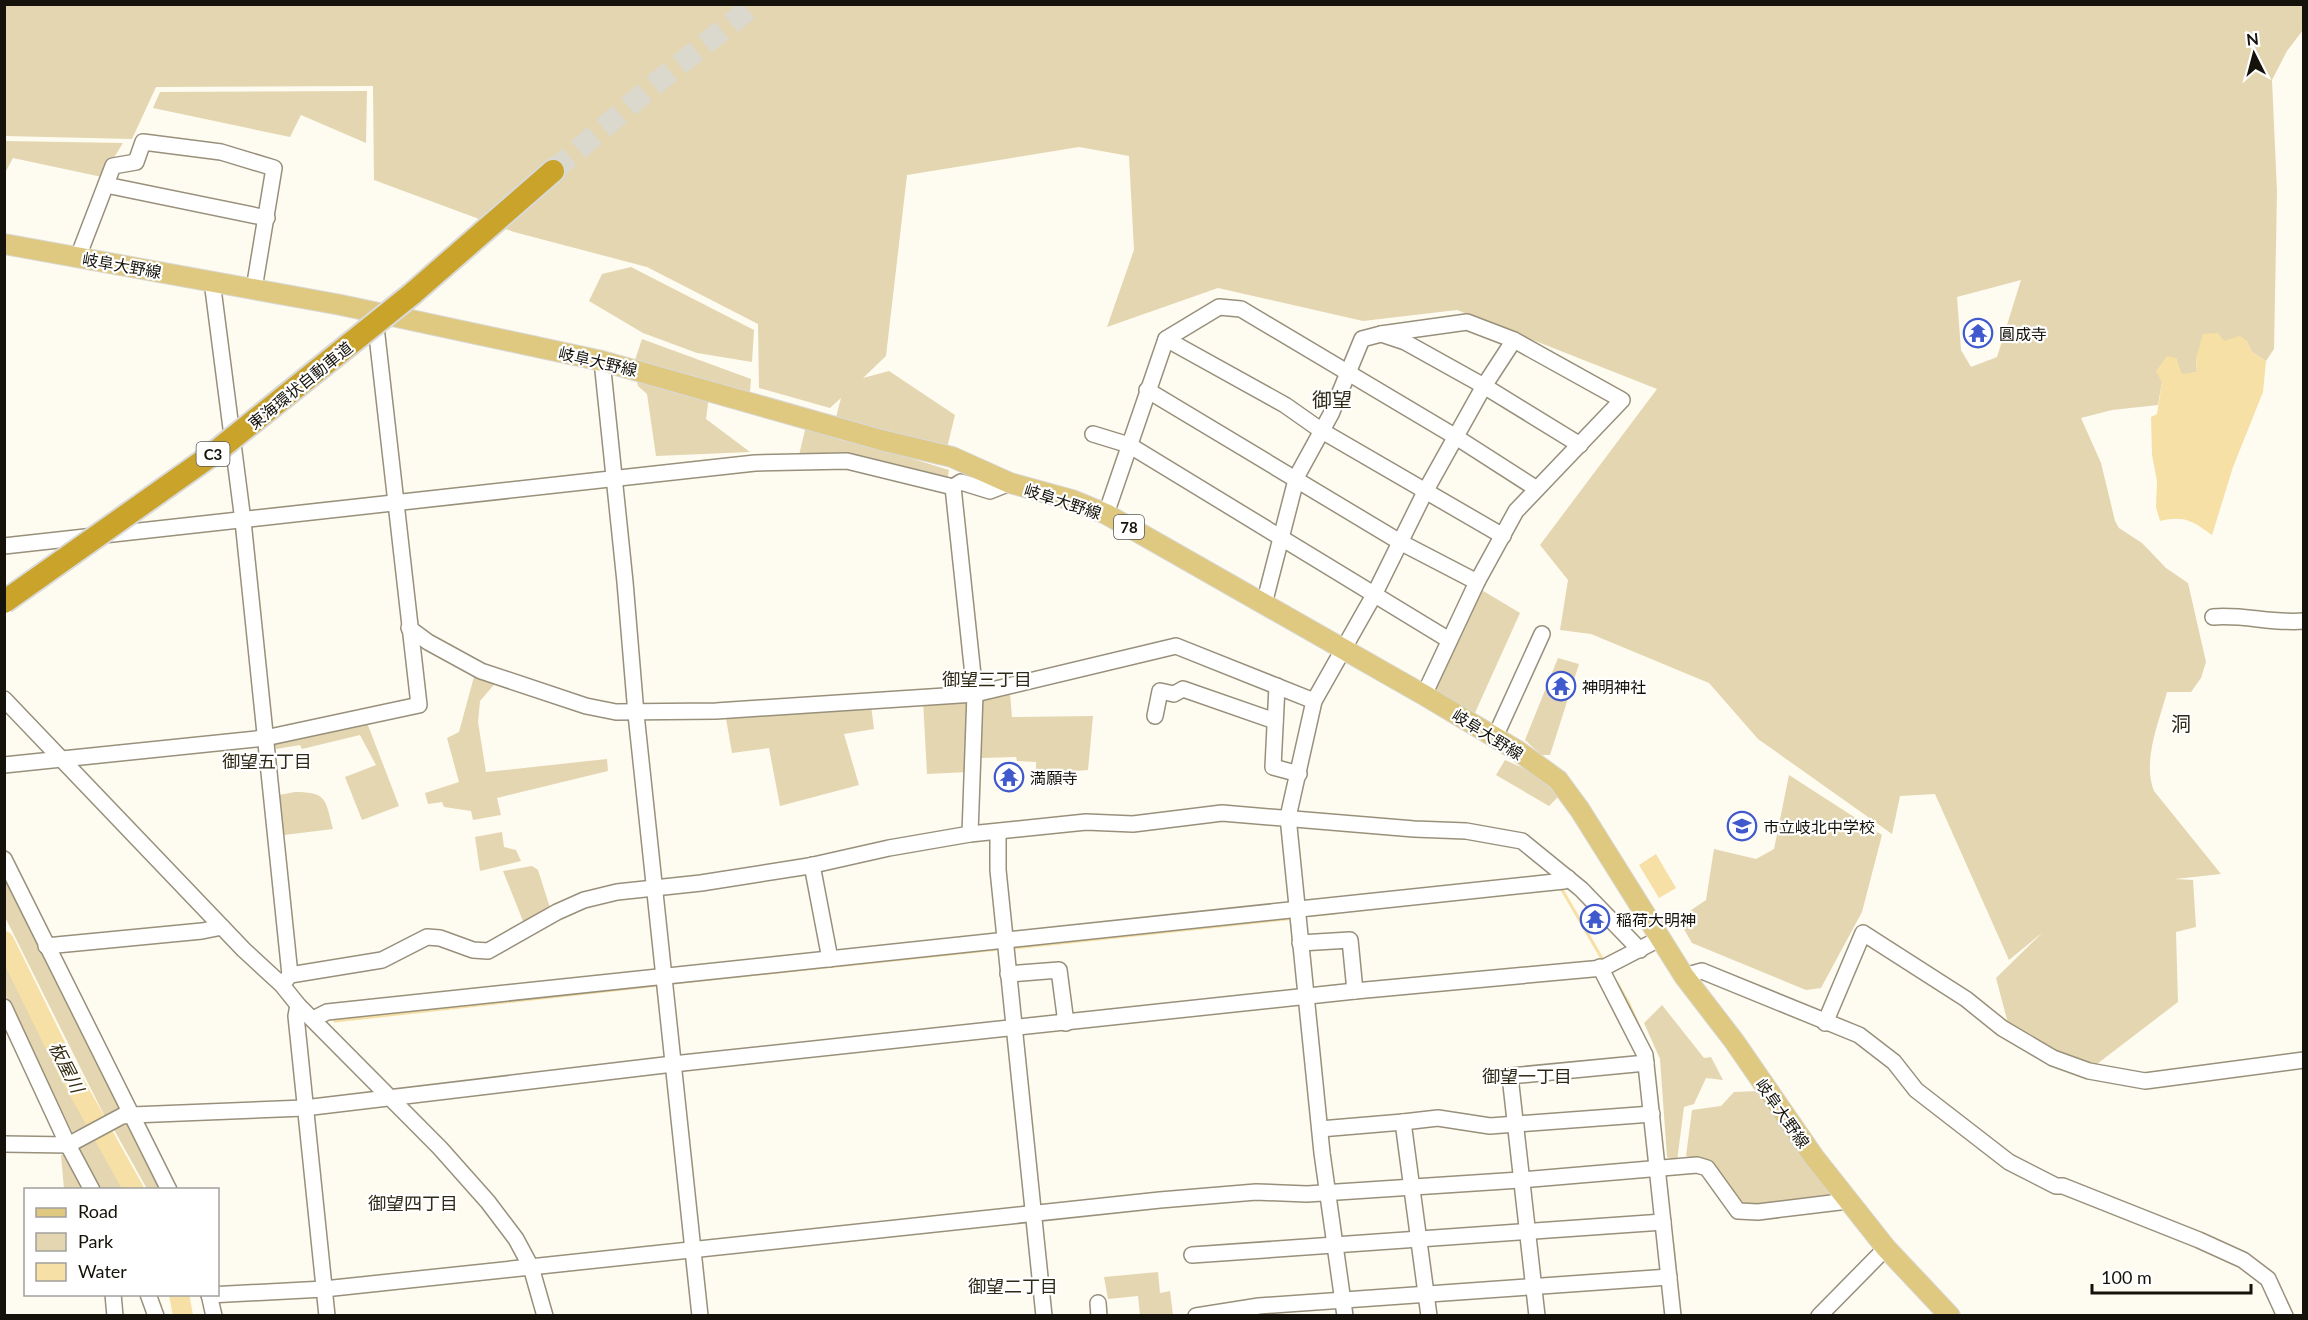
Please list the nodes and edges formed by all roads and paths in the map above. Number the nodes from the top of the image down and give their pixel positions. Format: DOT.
graph roads {
  1 [pos="553,171"];
  2 [pos="106,185"];
  3 [pos="267,218"];
  4 [pos="4,244"];
  5 [pos="78,257"];
  6 [pos="212,281"];
  7 [pos="254,289"];
  8 [pos="375,312"];
  9 [pos="1381,334"];
  10 [pos="1166,339"];
  11 [pos="1514,340"];
  12 [pos="602,361"];
  13 [pos="1348,373"];
  14 [pos="1484,386"];
  15 [pos="1147,390"];
  16 [pos="1322,431"];
  17 [pos="1094,434"];
  18 [pos="1456,437"];
  19 [pos="1129,445"];
  20 [pos="1580,445"];
  21 [pos="615,477"];
  22 [pos="1296,480"];
  23 [pos="1010,483"];
  24 [pos="953,487"];
  25 [pos="1537,489"];
  26 [pos="1426,490"];
  27 [pos="394,504"];
  28 [pos="1106,514"];
  29 [pos="243,521"];
  30 [pos="1503,536"];
  31 [pos="1283,538"];
  32 [pos="1400,542"];
  33 [pos="4,546"];
  34 [pos="1477,582"];
  35 [pos="1374,595"];
  36 [pos="4,602"];
  37 [pos="1264,604"];
  38 [pos="2213,617"];
  39 [pos="2304,621"];
  40 [pos="409,628"];
  41 [pos="1542,634"];
  42 [pos="1449,640"];
  43 [pos="1342,649"];
  44 [pos="1277,686"];
  45 [pos="975,694"];
  46 [pos="1424,695"];
  47 [pos="4,699"];
  48 [pos="1314,701"];
  49 [pos="636,714"];
  50 [pos="1155,716"];
  51 [pos="1275,721"];
  52 [pos="1495,737"];
  53 [pos="265,738"];
  54 [pos="60,758"];
  55 [pos="4,765"];
  56 [pos="1299,774"];
  57 [pos="1288,817"];
  58 [pos="998,832"];
  59 [pos="970,834"];
  60 [pos="4,860"];
  61 [pos="812,865"];
  62 [pos="1568,878"];
  63 [pos="655,890"];
  64 [pos="1296,910"];
  65 [pos="222,927"];
  66 [pos="1659,939"];
  67 [pos="1005,940"];
  68 [pos="1300,943"];
  69 [pos="46,946"];
  70 [pos="1640,950"];
  71 [pos="830,959"];
  72 [pos="1600,967"];
  73 [pos="1008,974"];
  74 [pos="664,976"];
  75 [pos="1684,976"];
  76 [pos="286,980"];
  77 [pos="1355,991"];
  78 [pos="1305,999"];
  79 [pos="298,1005"];
  80 [pos="4,1007"];
  81 [pos="313,1019"];
  82 [pos="1066,1023"];
  83 [pos="1825,1023"];
  84 [pos="1014,1029"];
  85 [pos="2304,1060"];
  86 [pos="1646,1063"];
  87 [pos="673,1064"];
  88 [pos="390,1096"];
  89 [pos="303,1108"];
  90 [pos="1652,1114"];
  91 [pos="127,1116"];
  92 [pos="1403,1122"];
  93 [pos="1515,1124"];
  94 [pos="1320,1129"];
  95 [pos="72,1143"];
  96 [pos="4,1144"];
  97 [pos="1657,1168"];
  98 [pos="1520,1180"];
  99 [pos="1412,1185"];
  100 [pos="91,1188"];
  101 [pos="168,1188"];
  102 [pos="1327,1191"];
  103 [pos="1848,1201"];
  104 [pos="1034,1212"];
  105 [pos="1663,1222"];
  106 [pos="1527,1231"];
  107 [pos="1418,1239"];
  108 [pos="1334,1245"];
  109 [pos="1886,1248"];
  110 [pos="693,1249"];
  111 [pos="1191,1255"];
  112 [pos="531,1267"];
  113 [pos="1669,1277"];
  114 [pos="1534,1286"];
  115 [pos="324,1289"];
  116 [pos="219,1294"];
  117 [pos="1426,1294"];
  118 [pos="113,1296"];
  119 [pos="149,1296"];
  120 [pos="209,1296"];
  121 [pos="1343,1300"];
  122 [pos="1254,1312"];
  123 [pos="115,1316"];
  124 [pos="156,1316"];
  125 [pos="214,1316"];
  126 [pos="327,1316"];
  127 [pos="545,1316"];
  128 [pos="700,1316"];
  129 [pos="1044,1316"];
  130 [pos="1196,1316"];
  131 [pos="1345,1316"];
  132 [pos="1429,1316"];
  133 [pos="1537,1316"];
  134 [pos="1673,1316"];
  135 [pos="1819,1316"];
  136 [pos="1950,1316"];
  137 [pos="2285,1316"];
  1 -- 36 [label="highway, 東海環状自動車道 / C3, bridge"];
  2 -- 3 [label="street"];
  2 -- 3 [label="street"];
  2 -- 5 [label="street"];
  3 -- 7 [label="street"];
  4 -- 5 [label="main road, 岐阜大野線 / 78"];
  5 -- 6 [label="main road, 岐阜大野線 / 78"];
  6 -- 7 [label="main road, 岐阜大野線 / 78"];
  6 -- 29 [label="street"];
  7 -- 8 [label="main road, 岐阜大野線 / 78"];
  8 -- 12 [label="main road, 岐阜大野線 / 78"];
  8 -- 27 [label="street"];
  9 -- 11 [label="street"];
  9 -- 13 [label="street"];
  9 -- 14 [label="street"];
  10 -- 13 [label="street"];
  10 -- 15 [label="street"];
  10 -- 16 [label="street"];
  11 -- 14 [label="street"];
  11 -- 20 [label="street"];
  12 -- 21 [label="street"];
  12 -- 23 [label="main road, 岐阜大野線 / 78"];
  13 -- 16 [label="street"];
  13 -- 18 [label="street"];
  14 -- 18 [label="street"];
  14 -- 20 [label="street"];
  15 -- 19 [label="street"];
  15 -- 22 [label="street"];
  16 -- 22 [label="street"];
  16 -- 26 [label="street"];
  17 -- 19 [label="street"];
  18 -- 25 [label="street"];
  18 -- 26 [label="street"];
  19 -- 28 [label="street"];
  19 -- 31 [label="street"];
  20 -- 25 [label="street"];
  21 -- 24 [label="street"];
  21 -- 27 [label="street"];
  21 -- 49 [label="street"];
  22 -- 31 [label="street"];
  22 -- 32 [label="street"];
  23 -- 24 [label="street"];
  23 -- 28 [label="main road, 岐阜大野線 / 78"];
  24 -- 45 [label="street"];
  25 -- 30 [label="street"];
  26 -- 30 [label="street"];
  26 -- 32 [label="street"];
  27 -- 29 [label="street"];
  27 -- 40 [label="street"];
  28 -- 37 [label="main road, 岐阜大野線 / 78"];
  29 -- 33 [label="street"];
  29 -- 53 [label="street"];
  30 -- 34 [label="street"];
  31 -- 35 [label="street"];
  31 -- 37 [label="street"];
  32 -- 34 [label="street"];
  32 -- 35 [label="street"];
  34 -- 42 [label="street"];
  35 -- 42 [label="street"];
  35 -- 43 [label="street"];
  37 -- 43 [label="main road, 岐阜大野線 / 78"];
  38 -- 39 [label="street"];
  40 -- 49 [label="street"];
  40 -- 53 [label="street"];
  41 -- 52 [label="street"];
  42 -- 46 [label="street"];
  43 -- 46 [label="main road, 岐阜大野線 / 78"];
  43 -- 48 [label="street"];
  44 -- 45 [label="street"];
  44 -- 48 [label="street"];
  44 -- 51 [label="street"];
  45 -- 49 [label="street"];
  45 -- 59 [label="street"];
  46 -- 52 [label="main road, 岐阜大野線 / 78"];
  47 -- 54 [label="street"];
  48 -- 56 [label="street"];
  49 -- 63 [label="street"];
  50 -- 51 [label="street"];
  51 -- 56 [label="street"];
  52 -- 66 [label="main road, 岐阜大野線 / 78"];
  53 -- 54 [label="street"];
  53 -- 76 [label="street"];
  54 -- 55 [label="street"];
  54 -- 65 [label="street"];
  56 -- 57 [label="street"];
  57 -- 58 [label="street"];
  57 -- 62 [label="street"];
  57 -- 64 [label="street"];
  58 -- 59 [label="street"];
  58 -- 67 [label="street"];
  59 -- 61 [label="street"];
  60 -- 69 [label="street"];
  61 -- 63 [label="street"];
  61 -- 71 [label="street"];
  62 -- 64 [label="street"];
  62 -- 70 [label="street"];
  63 -- 74 [label="street"];
  63 -- 76 [label="street"];
  64 -- 67 [label="street"];
  64 -- 68 [label="street"];
  65 -- 69 [label="street"];
  65 -- 76 [label="street"];
  66 -- 70 [label="street"];
  66 -- 75 [label="main road, 岐阜大野線 / 78"];
  67 -- 71 [label="street"];
  67 -- 73 [label="street"];
  68 -- 77 [label="street"];
  68 -- 78 [label="street"];
  69 -- 91 [label="street"];
  70 -- 72 [label="street"];
  71 -- 74 [label="street"];
  72 -- 77 [label="street"];
  72 -- 86 [label="street"];
  73 -- 82 [label="street"];
  73 -- 84 [label="street"];
  74 -- 81 [label="street"];
  74 -- 87 [label="street"];
  75 -- 83 [label="street"];
  75 -- 103 [label="main road, 岐阜大野線 / 78"];
  76 -- 79 [label="street"];
  77 -- 78 [label="street"];
  78 -- 82 [label="street"];
  78 -- 94 [label="street"];
  79 -- 81 [label="street"];
  79 -- 89 [label="street"];
  80 -- 95 [label="street"];
  81 -- 88 [label="street"];
  82 -- 84 [label="street"];
  83 -- 85 [label="street"];
  83 -- 137 [label="street"];
  84 -- 87 [label="street"];
  84 -- 104 [label="street"];
  86 -- 90 [label="street"];
  86 -- 93 [label="street"];
  87 -- 88 [label="street"];
  87 -- 110 [label="street"];
  88 -- 89 [label="street"];
  88 -- 112 [label="street"];
  89 -- 91 [label="street"];
  89 -- 115 [label="street"];
  90 -- 93 [label="street"];
  90 -- 97 [label="street"];
  91 -- 95 [label="street"];
  91 -- 101 [label="street"];
  92 -- 93 [label="street"];
  92 -- 94 [label="street"];
  92 -- 99 [label="street"];
  93 -- 98 [label="street"];
  94 -- 102 [label="street"];
  95 -- 96 [label="street"];
  95 -- 100 [label="street"];
  97 -- 98 [label="street"];
  97 -- 103 [label="street"];
  97 -- 105 [label="street"];
  98 -- 99 [label="street"];
  98 -- 106 [label="street"];
  99 -- 102 [label="street"];
  99 -- 107 [label="street"];
  102 -- 104 [label="street"];
  102 -- 108 [label="street"];
  103 -- 109 [label="main road, 岐阜大野線 / 78"];
  104 -- 110 [label="street"];
  104 -- 129 [label="street"];
  105 -- 106 [label="street"];
  105 -- 113 [label="street"];
  106 -- 107 [label="street"];
  106 -- 114 [label="street"];
  107 -- 108 [label="street"];
  107 -- 117 [label="street"];
  108 -- 111 [label="street"];
  108 -- 121 [label="street"];
  109 -- 135 [label="street"];
  109 -- 136 [label="main road, 岐阜大野線 / 78"];
  110 -- 112 [label="street"];
  110 -- 128 [label="street"];
  112 -- 115 [label="street"];
  112 -- 127 [label="street"];
  113 -- 114 [label="street"];
  113 -- 134 [label="street"];
  114 -- 117 [label="street"];
  114 -- 133 [label="street"];
  115 -- 116 [label="street"];
  115 -- 126 [label="street"];
  117 -- 121 [label="street"];
  117 -- 132 [label="street"];
  118 -- 123 [label="street"];
  119 -- 124 [label="street"];
  120 -- 125 [label="street"];
  121 -- 122 [label="street"];
  121 -- 131 [label="street"];
  122 -- 130 [label="street"];
}
